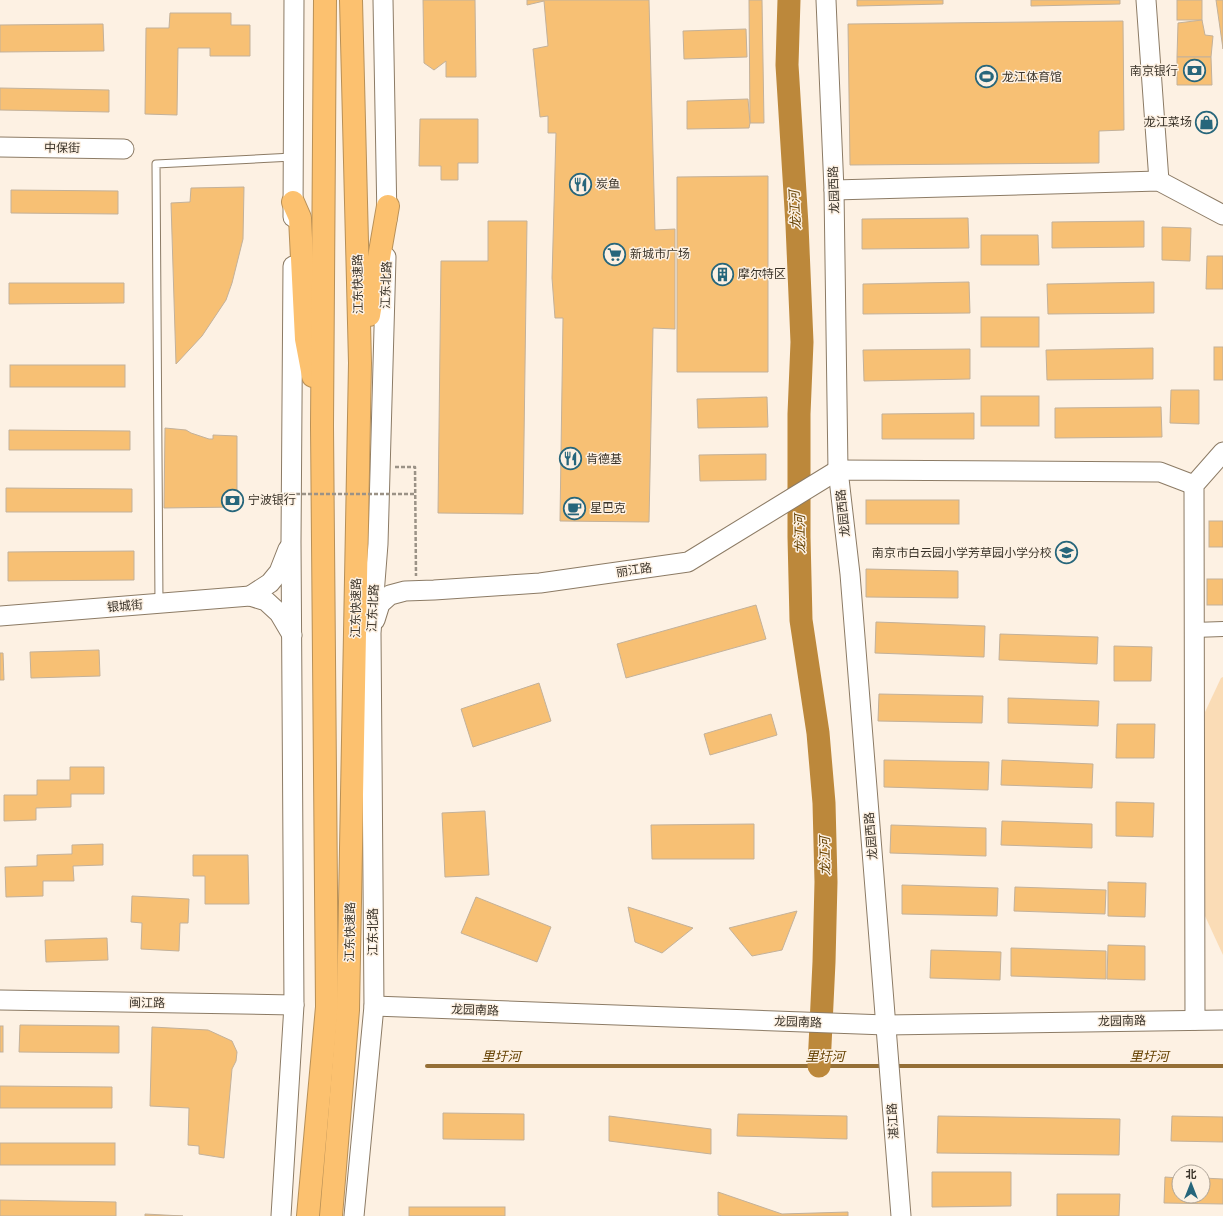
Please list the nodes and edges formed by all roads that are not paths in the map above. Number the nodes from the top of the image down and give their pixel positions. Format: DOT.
graph roads {
  1 [pos="294,0"];
  2 [pos="325,0"];
  3 [pos="351,0"];
  4 [pos="383,0"];
  5 [pos="826,0"];
  6 [pos="1146,0"];
  7 [pos="0,147"];
  8 [pos="124,149"];
  9 [pos="293,157"];
  10 [pos="1159,181"];
  11 [pos="834,190"];
  12 [pos="293,202"];
  13 [pos="388,206"];
  14 [pos="1223,215"];
  15 [pos="360,363"];
  16 [pos="322,426"];
  17 [pos="1223,452"];
  18 [pos="838,470"];
  19 [pos="1194,485"];
  20 [pos="291,542"];
  21 [pos="378,544"];
  22 [pos="405,591"];
  23 [pos="250,596"];
  24 [pos="159,603"];
  25 [pos="0,616"];
  26 [pos="1223,629"];
  27 [pos="1194,630"];
  28 [pos="371,633"];
  29 [pos="292,635"];
  30 [pos="0,1000"];
  31 [pos="294,1005"];
  32 [pos="374,1006"];
  33 [pos="1195,1020"];
  34 [pos="1223,1020"];
  35 [pos="886,1025"];
  36 [pos="281,1216"];
  37 [pos="308,1216"];
  38 [pos="331,1216"];
  39 [pos="354,1216"];
  40 [pos="901,1216"];
  1 -- 9 [label="street"];
  2 -- 16 [label="highway, 江东快速路"];
  3 -- 15 [label="highway, 江东快速路"];
  4 -- 13 [label="street, 江东北路"];
  5 -- 11 [label="street, 龙园西路"];
  6 -- 10 [label="street"];
  7 -- 8 [label="street, 中保街"];
  9 -- 12 [label="street"];
  9 -- 24 [label="lane"];
  10 -- 11 [label="street"];
  10 -- 14 [label="street"];
  11 -- 18 [label="street, 龙园西路"];
  12 -- 16 [label="highway"];
  12 -- 20 [label="street"];
  13 -- 15 [label="highway"];
  13 -- 21 [label="street, 江东北路"];
  15 -- 38 [label="highway, 江东快速路"];
  16 -- 37 [label="highway, 江东快速路"];
  17 -- 19 [label="street"];
  18 -- 19 [label="street"];
  18 -- 22 [label="street, 丽江路"];
  18 -- 35 [label="street, 龙园西路"];
  19 -- 27 [label="street"];
  20 -- 23 [label="street, 银城街"];
  20 -- 29 [label="street"];
  21 -- 22 [label="street, 丽江路"];
  21 -- 28 [label="street, 江东北路"];
  22 -- 28 [label="street, 丽江路"];
  23 -- 24 [label="street, 银城街"];
  23 -- 29 [label="street, 银城街"];
  24 -- 25 [label="street, 银城街"];
  26 -- 27 [label="street"];
  27 -- 33 [label="street"];
  28 -- 32 [label="street, 江东北路"];
  29 -- 31 [label="street"];
  30 -- 31 [label="street, 闽江路"];
  31 -- 36 [label="street"];
  32 -- 35 [label="street, 龙园南路"];
  32 -- 39 [label="street, 江东北路"];
  33 -- 34 [label="street, 龙园南路"];
  33 -- 35 [label="street, 龙园南路"];
  35 -- 40 [label="street, 湛江路"];
}
